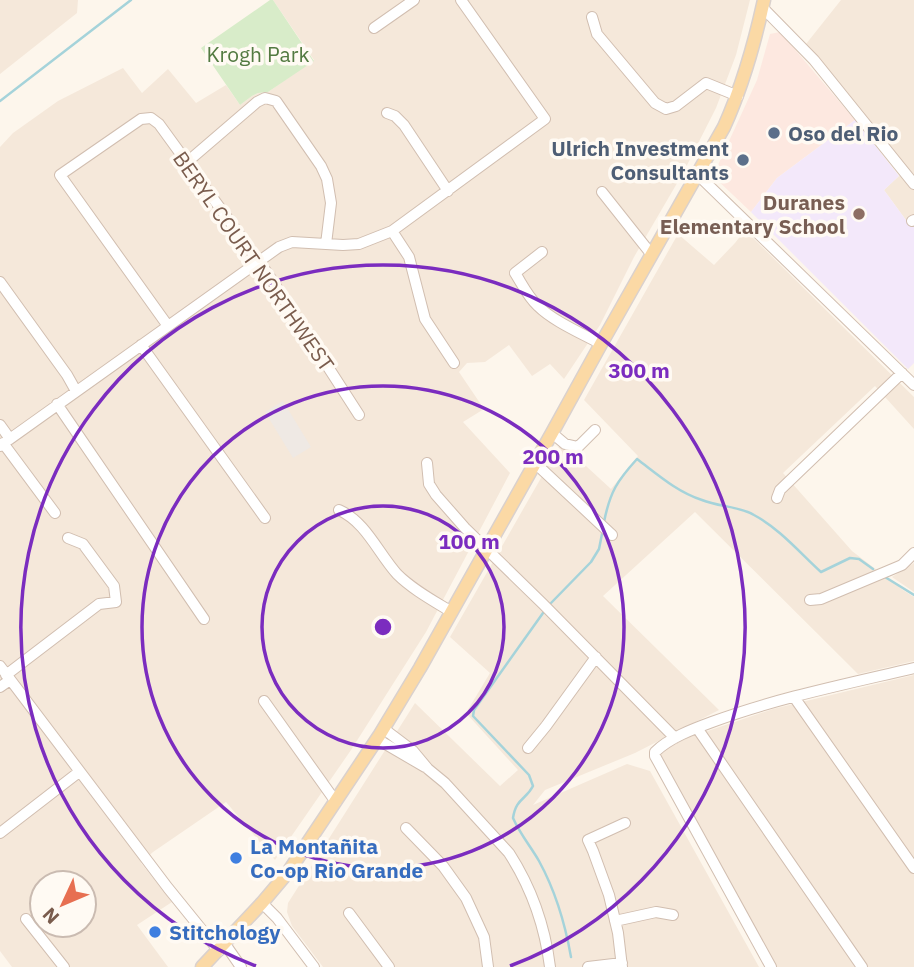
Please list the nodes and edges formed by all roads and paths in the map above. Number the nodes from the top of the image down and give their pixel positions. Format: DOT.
graph roads {
  1 [pos="414,0"];
  2 [pos="461,0"];
  3 [pos="763,3"];
  4 [pos="592,17"];
  5 [pos="374,28"];
  6 [pos="738,96"];
  7 [pos="387,113"];
  8 [pos="186,163"];
  9 [pos="698,175"];
  10 [pos="914,182"];
  11 [pos="448,191"];
  12 [pos="603,192"];
  13 [pos="392,231"];
  14 [pos="326,244"];
  15 [pos="542,253"];
  16 [pos="652,254"];
  17 [pos="258,261"];
  18 [pos="0,282"];
  19 [pos="168,326"];
  20 [pos="601,344"];
  21 [pos="141,345"];
  22 [pos="454,363"];
  23 [pos="902,373"];
  24 [pos="914,385"];
  25 [pos="76,391"];
  26 [pos="57,404"];
  27 [pos="359,415"];
  28 [pos="0,425"];
  29 [pos="595,430"];
  30 [pos="552,433"];
  31 [pos="4,443"];
  32 [pos="427,463"];
  33 [pos="535,463"];
  34 [pos="777,498"];
  35 [pos="339,510"];
  36 [pos="55,513"];
  37 [pos="265,518"];
  38 [pos="612,535"];
  39 [pos="68,538"];
  40 [pos="486,550"];
  41 [pos="914,553"];
  42 [pos="810,600"];
  43 [pos="450,611"];
  44 [pos="204,619"];
  45 [pos="596,657"];
  46 [pos="914,667"];
  47 [pos="5,674"];
  48 [pos="0,688"];
  49 [pos="794,697"];
  50 [pos="264,701"];
  51 [pos="697,728"];
  52 [pos="380,734"];
  53 [pos="675,738"];
  54 [pos="528,748"];
  55 [pos="79,772"];
  56 [pos="336,802"];
  57 [pos="625,822"];
  58 [pos="406,828"];
  59 [pos="0,833"];
  60 [pos="914,868"];
  61 [pos="262,903"];
  62 [pos="349,913"];
  63 [pos="673,915"];
  64 [pos="26,919"];
  65 [pos="615,921"];
  66 [pos="222,947"];
  67 [pos="622,965"];
  68 [pos="64,967"];
  69 [pos="202,967"];
  70 [pos="241,967"];
  71 [pos="314,967"];
  72 [pos="389,967"];
  73 [pos="488,967"];
  74 [pos="550,967"];
  75 [pos="588,967"];
  76 [pos="771,967"];
  77 [pos="862,967"];
  1 -- 5 [label="street"];
  2 -- 11 [label="street"];
  3 -- 6 [label="main road"];
  3 -- 10 [label="street"];
  4 -- 6 [label="street"];
  6 -- 9 [label="main road"];
  7 -- 11 [label="street"];
  8 -- 14 [label="street"];
  8 -- 17 [label="street, BERYL COURT NORTHWEST"];
  8 -- 19 [label="street, BERYL COURT NORTHWEST"];
  9 -- 16 [label="main road"];
  9 -- 23 [label="street"];
  11 -- 13 [label="street"];
  12 -- 16 [label="street"];
  13 -- 14 [label="street"];
  13 -- 22 [label="street"];
  14 -- 17 [label="street"];
  15 -- 20 [label="street"];
  16 -- 20 [label="main road"];
  17 -- 19 [label="street"];
  17 -- 27 [label="street, BERYL COURT NORTHWEST"];
  18 -- 25 [label="street"];
  19 -- 21 [label="street"];
  20 -- 30 [label="main road"];
  21 -- 25 [label="street"];
  21 -- 37 [label="street"];
  23 -- 24 [label="street"];
  23 -- 34 [label="street"];
  25 -- 26 [label="street"];
  26 -- 31 [label="street"];
  26 -- 44 [label="street"];
  28 -- 31 [label="street"];
  29 -- 30 [label="street"];
  30 -- 33 [label="main road"];
  31 -- 36 [label="street"];
  32 -- 40 [label="street"];
  33 -- 38 [label="street"];
  33 -- 40 [label="main road"];
  35 -- 43 [label="street"];
  39 -- 47 [label="street"];
  40 -- 43 [label="main road"];
  40 -- 45 [label="street"];
  41 -- 42 [label="street"];
  43 -- 52 [label="main road"];
  45 -- 53 [label="street"];
  45 -- 54 [label="street"];
  46 -- 49 [label="street"];
  47 -- 48 [label="street"];
  47 -- 55 [label="street"];
  49 -- 51 [label="street"];
  49 -- 60 [label="street"];
  50 -- 56 [label="street"];
  51 -- 53 [label="street"];
  51 -- 77 [label="street"];
  52 -- 56 [label="main road"];
  52 -- 74 [label="street"];
  53 -- 76 [label="street"];
  55 -- 59 [label="street"];
  55 -- 66 [label="street"];
  56 -- 61 [label="main road"];
  57 -- 65 [label="street"];
  58 -- 73 [label="street"];
  61 -- 66 [label="main road"];
  61 -- 71 [label="street"];
  62 -- 72 [label="street"];
  63 -- 65 [label="street"];
  64 -- 68 [label="street"];
  65 -- 67 [label="street"];
  66 -- 69 [label="main road"];
  66 -- 70 [label="street"];
  67 -- 75 [label="street"];
}
